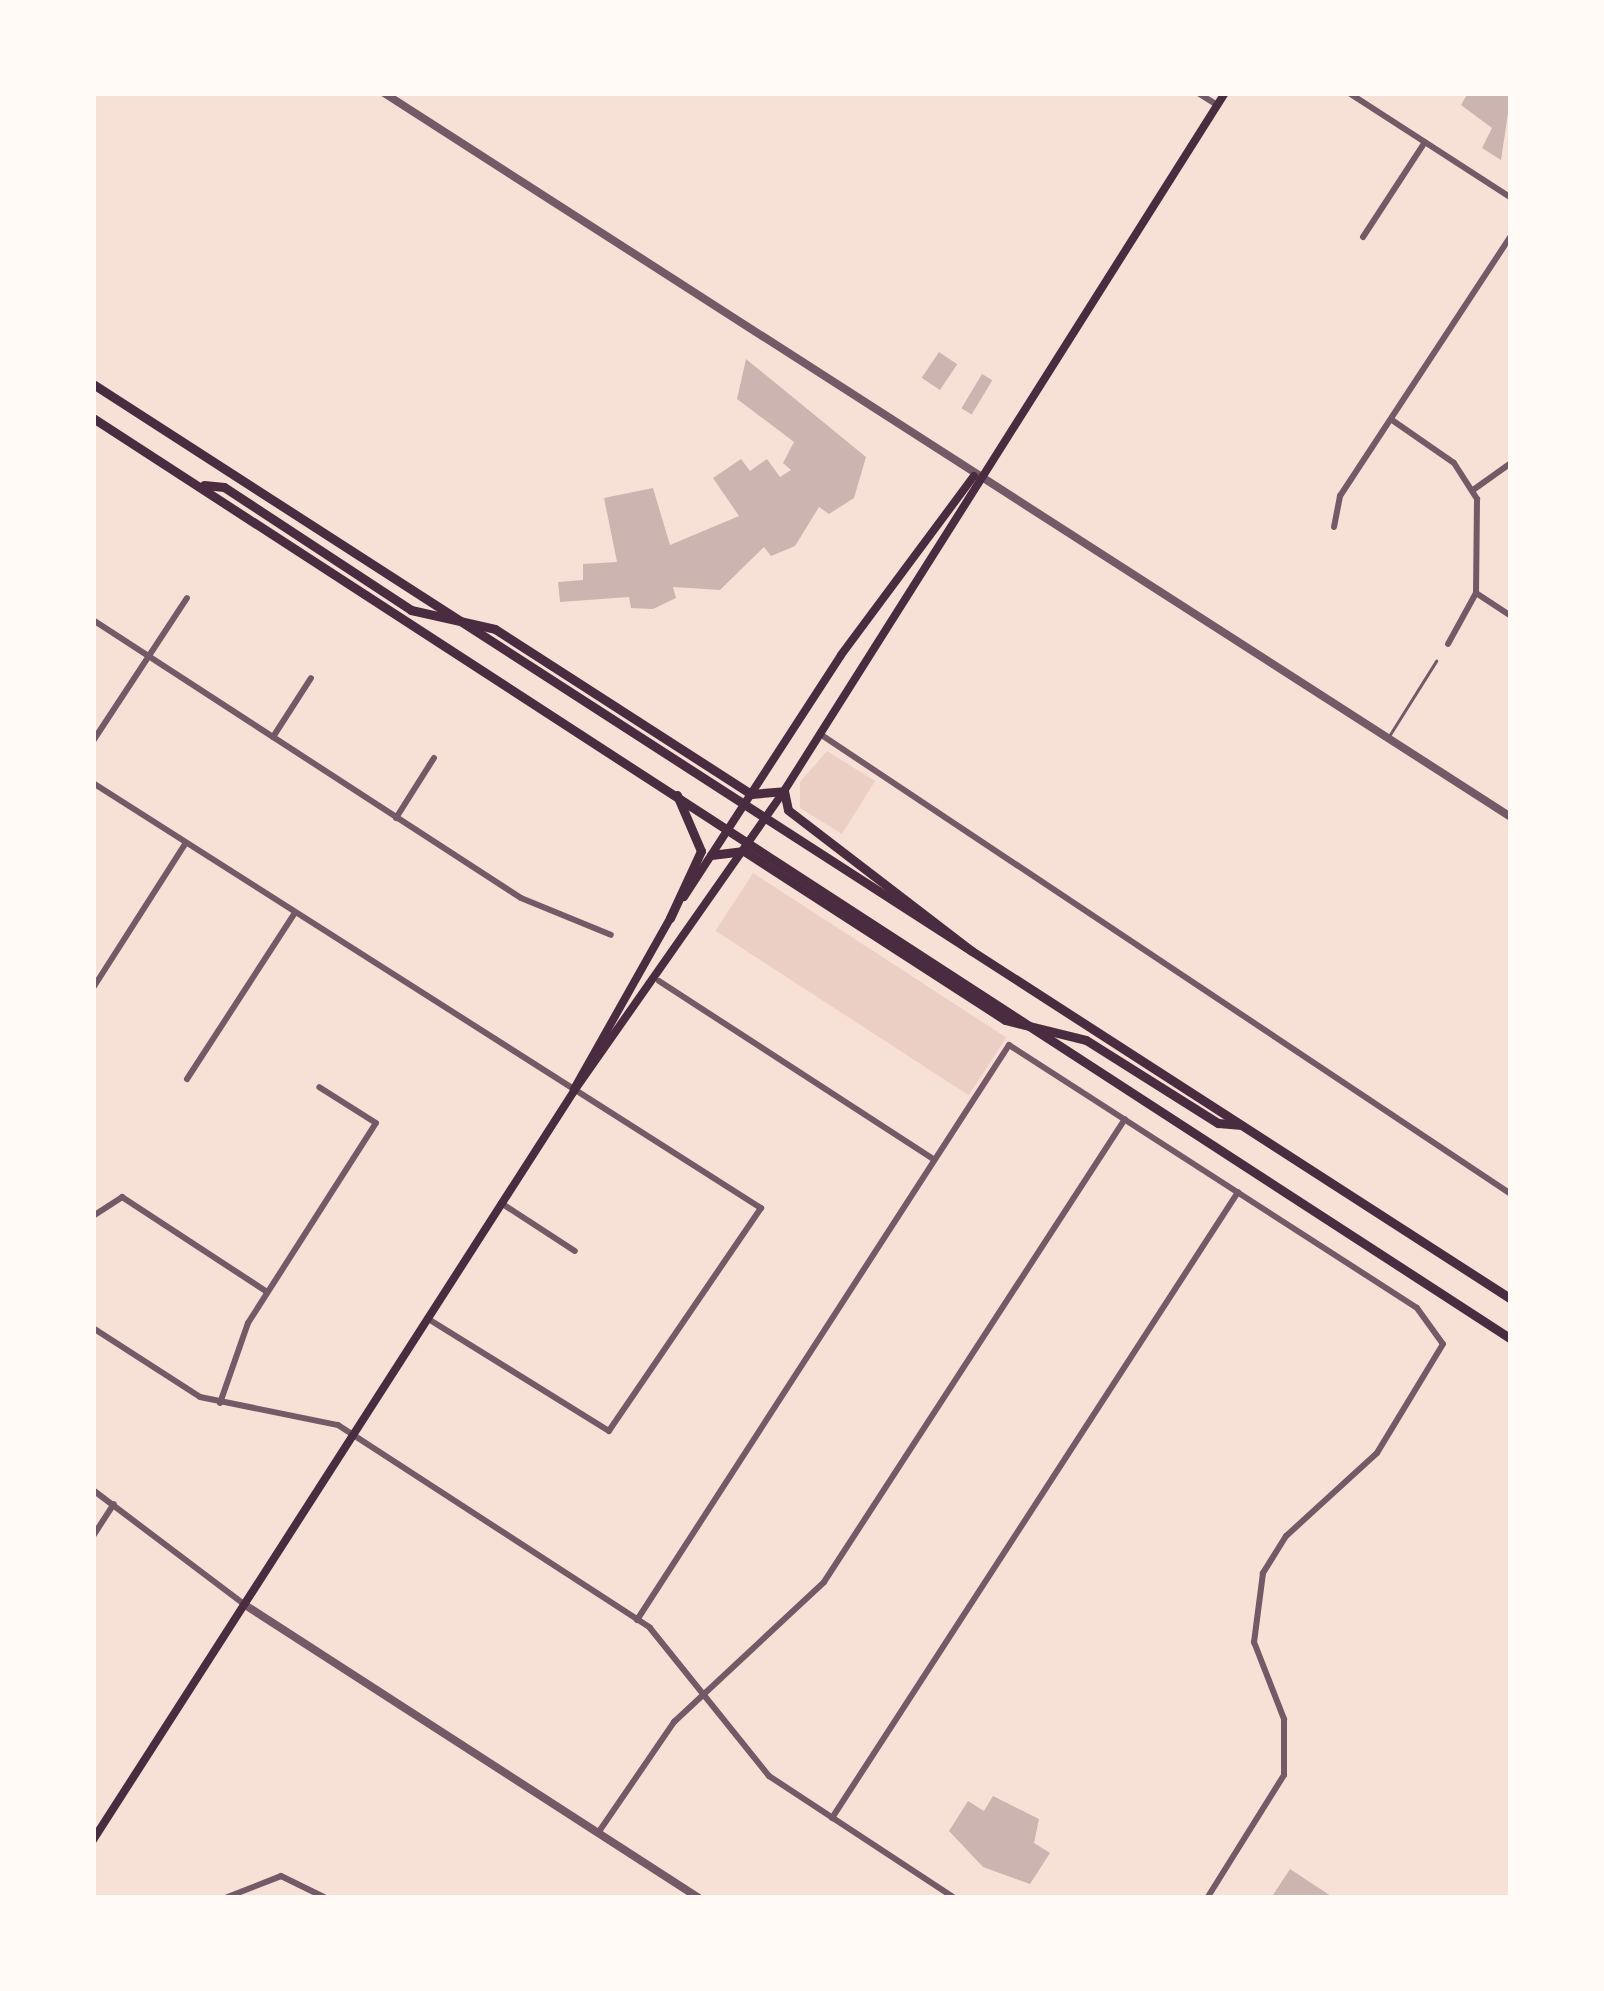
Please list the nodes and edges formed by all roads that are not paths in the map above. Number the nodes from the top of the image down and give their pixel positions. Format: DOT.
graph roads {
  1 [pos="384,93"];
  2 [pos="1198,93"];
  3 [pos="1225,93"];
  4 [pos="1349,93"];
  5 [pos="1217,105"];
  6 [pos="1425,142"];
  7 [pos="1511,198"];
  8 [pos="1511,236"];
  9 [pos="1363,237"];
  10 [pos="93,384"];
  11 [pos="93,418"];
  12 [pos="1393,420"];
  13 [pos="1511,463"];
  14 [pos="977,474"];
  15 [pos="199,484"];
  16 [pos="1473,490"];
  17 [pos="1334,527"];
  18 [pos="1475,593"];
  19 [pos="187,598"];
  20 [pos="1511,616"];
  21 [pos="451,618"];
  22 [pos="93,620"];
  23 [pos="1448,644"];
  24 [pos="148,656"];
  25 [pos="1436,662"];
  26 [pos="310,677"];
  27 [pos="820,734"];
  28 [pos="273,737"];
  29 [pos="1388,738"];
  30 [pos="93,742"];
  31 [pos="434,758"];
  32 [pos="93,783"];
  33 [pos="674,790"];
  34 [pos="784,791"];
  35 [pos="751,794"];
  36 [pos="742,806"];
  37 [pos="1511,817"];
  38 [pos="396,818"];
  39 [pos="764,820"];
  40 [pos="730,826"];
  41 [pos="752,839"];
  42 [pos="186,843"];
  43 [pos="744,851"];
  44 [pos="711,855"];
  45 [pos="295,913"];
  46 [pos="670,918"];
  47 [pos="611,935"];
  48 [pos="975,956"];
  49 [pos="659,982"];
  50 [pos="93,988"];
  51 [pos="1054,1034"];
  52 [pos="187,1079"];
  53 [pos="319,1087"];
  54 [pos="574,1091"];
  55 [pos="1125,1119"];
  56 [pos="1245,1126"];
  57 [pos="934,1160"];
  58 [pos="1238,1192"];
  59 [pos="1511,1193"];
  60 [pos="501,1203"];
  61 [pos="93,1216"];
  62 [pos="575,1251"];
  63 [pos="267,1292"];
  64 [pos="1511,1300"];
  65 [pos="427,1318"];
  66 [pos="93,1328"];
  67 [pos="1511,1340"];
  68 [pos="220,1403"];
  69 [pos="352,1434"];
  70 [pos="93,1490"];
  71 [pos="114,1504"];
  72 [pos="93,1536"];
  73 [pos="245,1605"];
  74 [pos="637,1619"];
  75 [pos="705,1695"];
  76 [pos="832,1818"];
  77 [pos="598,1833"];
  78 [pos="93,1840"];
  79 [pos="225,1898"];
  80 [pos="326,1898"];
  81 [pos="699,1898"];
  82 [pos="955,1898"];
  83 [pos="1207,1898"];
  1 -- 14 [label="street"];
  2 -- 5 [label="street"];
  3 -- 5 [label="main road"];
  4 -- 6 [label="street"];
  5 -- 14 [label="main road"];
  6 -- 7 [label="street"];
  6 -- 9 [label="street"];
  8 -- 12 [label="street"];
  10 -- 21 [label="highway"];
  11 -- 15 [label="highway"];
  12 -- 16 [label="street"];
  12 -- 17 [label="street"];
  13 -- 16 [label="street"];
  14 -- 27 [label="main road"];
  14 -- 29 [label="street"];
  14 -- 35 [label="main road"];
  15 -- 21 [label="highway"];
  15 -- 33 [label="highway"];
  16 -- 18 [label="street"];
  18 -- 20 [label="street"];
  18 -- 23 [label="street"];
  19 -- 24 [label="street"];
  21 -- 35 [label="highway"];
  21 -- 36 [label="highway"];
  22 -- 24 [label="street"];
  24 -- 28 [label="street"];
  24 -- 30 [label="street"];
  25 -- 29 [label="lane"];
  26 -- 28 [label="street"];
  27 -- 34 [label="main road"];
  27 -- 59 [label="street"];
  28 -- 38 [label="street"];
  29 -- 37 [label="street"];
  31 -- 38 [label="street"];
  32 -- 42 [label="street"];
  33 -- 40 [label="highway"];
  33 -- 46 [label="highway"];
  34 -- 35 [label="highway"];
  34 -- 39 [label="main road"];
  34 -- 48 [label="highway"];
  35 -- 36 [label="main road"];
  36 -- 39 [label="highway"];
  36 -- 40 [label="main road"];
  38 -- 47 [label="street"];
  39 -- 41 [label="main road"];
  39 -- 48 [label="highway"];
  40 -- 41 [label="highway"];
  40 -- 44 [label="main road"];
  41 -- 43 [label="main road"];
  41 -- 51 [label="highway"];
  42 -- 45 [label="street"];
  42 -- 50 [label="street"];
  43 -- 44 [label="highway"];
  43 -- 49 [label="main road"];
  43 -- 51 [label="highway"];
  44 -- 46 [label="main road"];
  45 -- 52 [label="street"];
  45 -- 54 [label="street"];
  46 -- 54 [label="main road"];
  48 -- 56 [label="highway"];
  49 -- 54 [label="main road"];
  49 -- 57 [label="street"];
  51 -- 56 [label="highway"];
  51 -- 67 [label="highway"];
  53 -- 63 [label="street"];
  54 -- 60 [label="main road"];
  54 -- 65 [label="street"];
  55 -- 57 [label="street"];
  55 -- 58 [label="street"];
  55 -- 75 [label="street"];
  56 -- 64 [label="highway"];
  57 -- 74 [label="street"];
  58 -- 76 [label="street"];
  58 -- 83 [label="street"];
  60 -- 62 [label="street"];
  60 -- 65 [label="main road"];
  61 -- 63 [label="street"];
  63 -- 68 [label="street"];
  65 -- 69 [label="main road"];
  66 -- 68 [label="street"];
  68 -- 69 [label="street"];
  69 -- 73 [label="main road"];
  69 -- 74 [label="street"];
  70 -- 71 [label="street"];
  71 -- 72 [label="street"];
  71 -- 73 [label="street"];
  73 -- 77 [label="street"];
  73 -- 78 [label="main road"];
  74 -- 75 [label="street"];
  75 -- 76 [label="street"];
  75 -- 77 [label="street"];
  76 -- 82 [label="street"];
  77 -- 81 [label="street"];
  79 -- 80 [label="street"];
}
